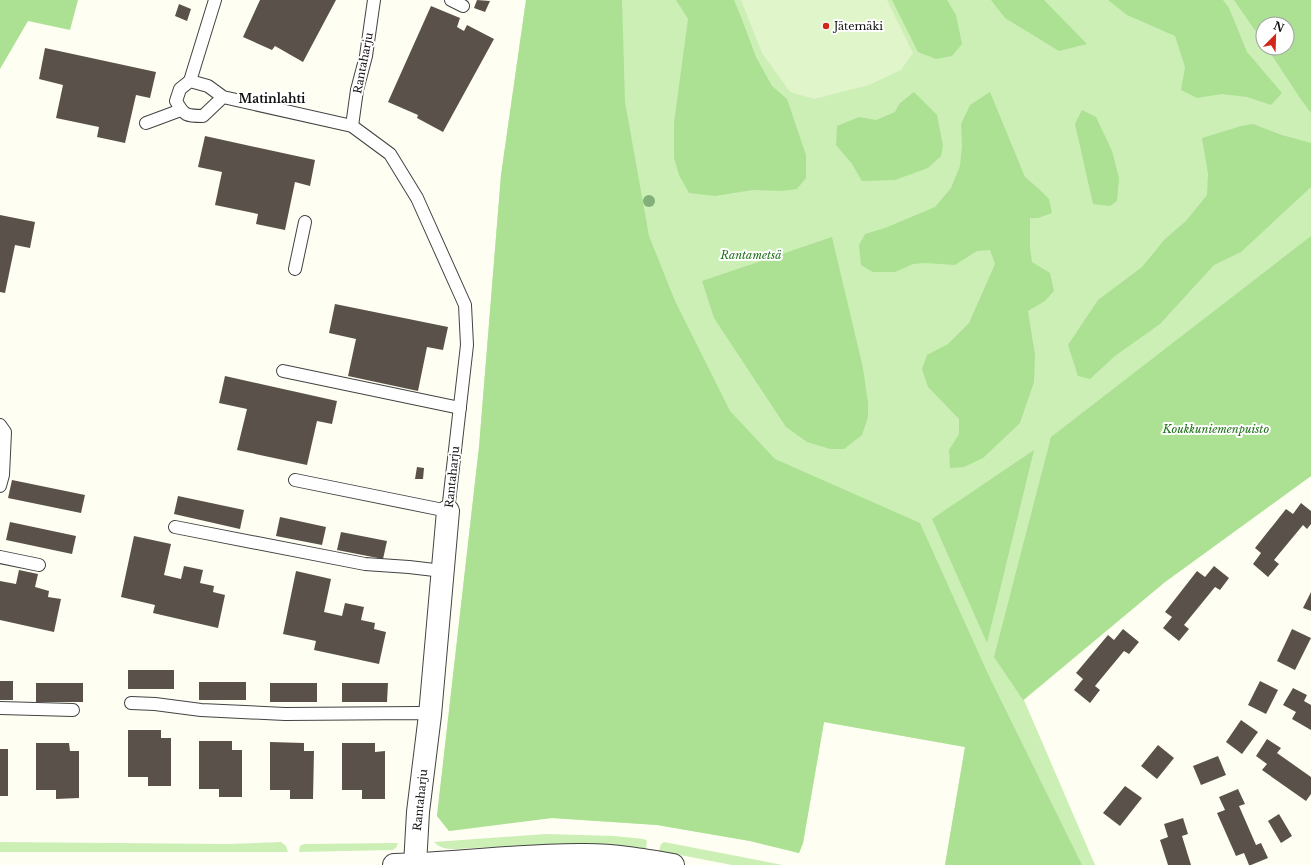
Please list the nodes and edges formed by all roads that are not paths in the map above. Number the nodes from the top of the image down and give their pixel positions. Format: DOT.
graph roads {
  1 [pos="215,0"];
  2 [pos="374,0"];
  3 [pos="452,0"];
  4 [pos="464,6"];
  5 [pos="190,81"];
  6 [pos="223,97"];
  7 [pos="181,110"];
  8 [pos="146,123"];
  9 [pos="352,126"];
  10 [pos="305,222"];
  11 [pos="295,269"];
  12 [pos="283,371"];
  13 [pos="460,408"];
  14 [pos="0,425"];
  15 [pos="295,480"];
  16 [pos="0,486"];
  17 [pos="448,511"];
  18 [pos="175,527"];
  19 [pos="0,556"];
  20 [pos="39,565"];
  21 [pos="443,571"];
  22 [pos="131,703"];
  23 [pos="0,708"];
  24 [pos="73,710"];
  25 [pos="430,715"];
  26 [pos="394,865"];
  27 [pos="416,865"];
  28 [pos="673,865"];
  1 -- 5 [label="lane"];
  2 -- 9 [label="lane, Rantaharju"];
  3 -- 4 [label="lane"];
  5 -- 6 [label="lane, Rantaharju"];
  5 -- 7 [label="lane"];
  6 -- 7 [label="lane"];
  6 -- 9 [label="lane, Rantaharju"];
  7 -- 8 [label="lane"];
  9 -- 13 [label="lane, Rantaharju"];
  10 -- 11 [label="lane"];
  12 -- 13 [label="lane"];
  13 -- 17 [label="lane, Rantaharju"];
  14 -- 16 [label="lane"];
  15 -- 17 [label="lane"];
  17 -- 21 [label="street, Rantaharju"];
  18 -- 21 [label="lane"];
  19 -- 20 [label="lane"];
  21 -- 25 [label="street, Rantaharju"];
  22 -- 25 [label="lane"];
  23 -- 24 [label="lane"];
  25 -- 27 [label="street, Rantaharju"];
  26 -- 27 [label="street"];
  27 -- 28 [label="street"];
}
